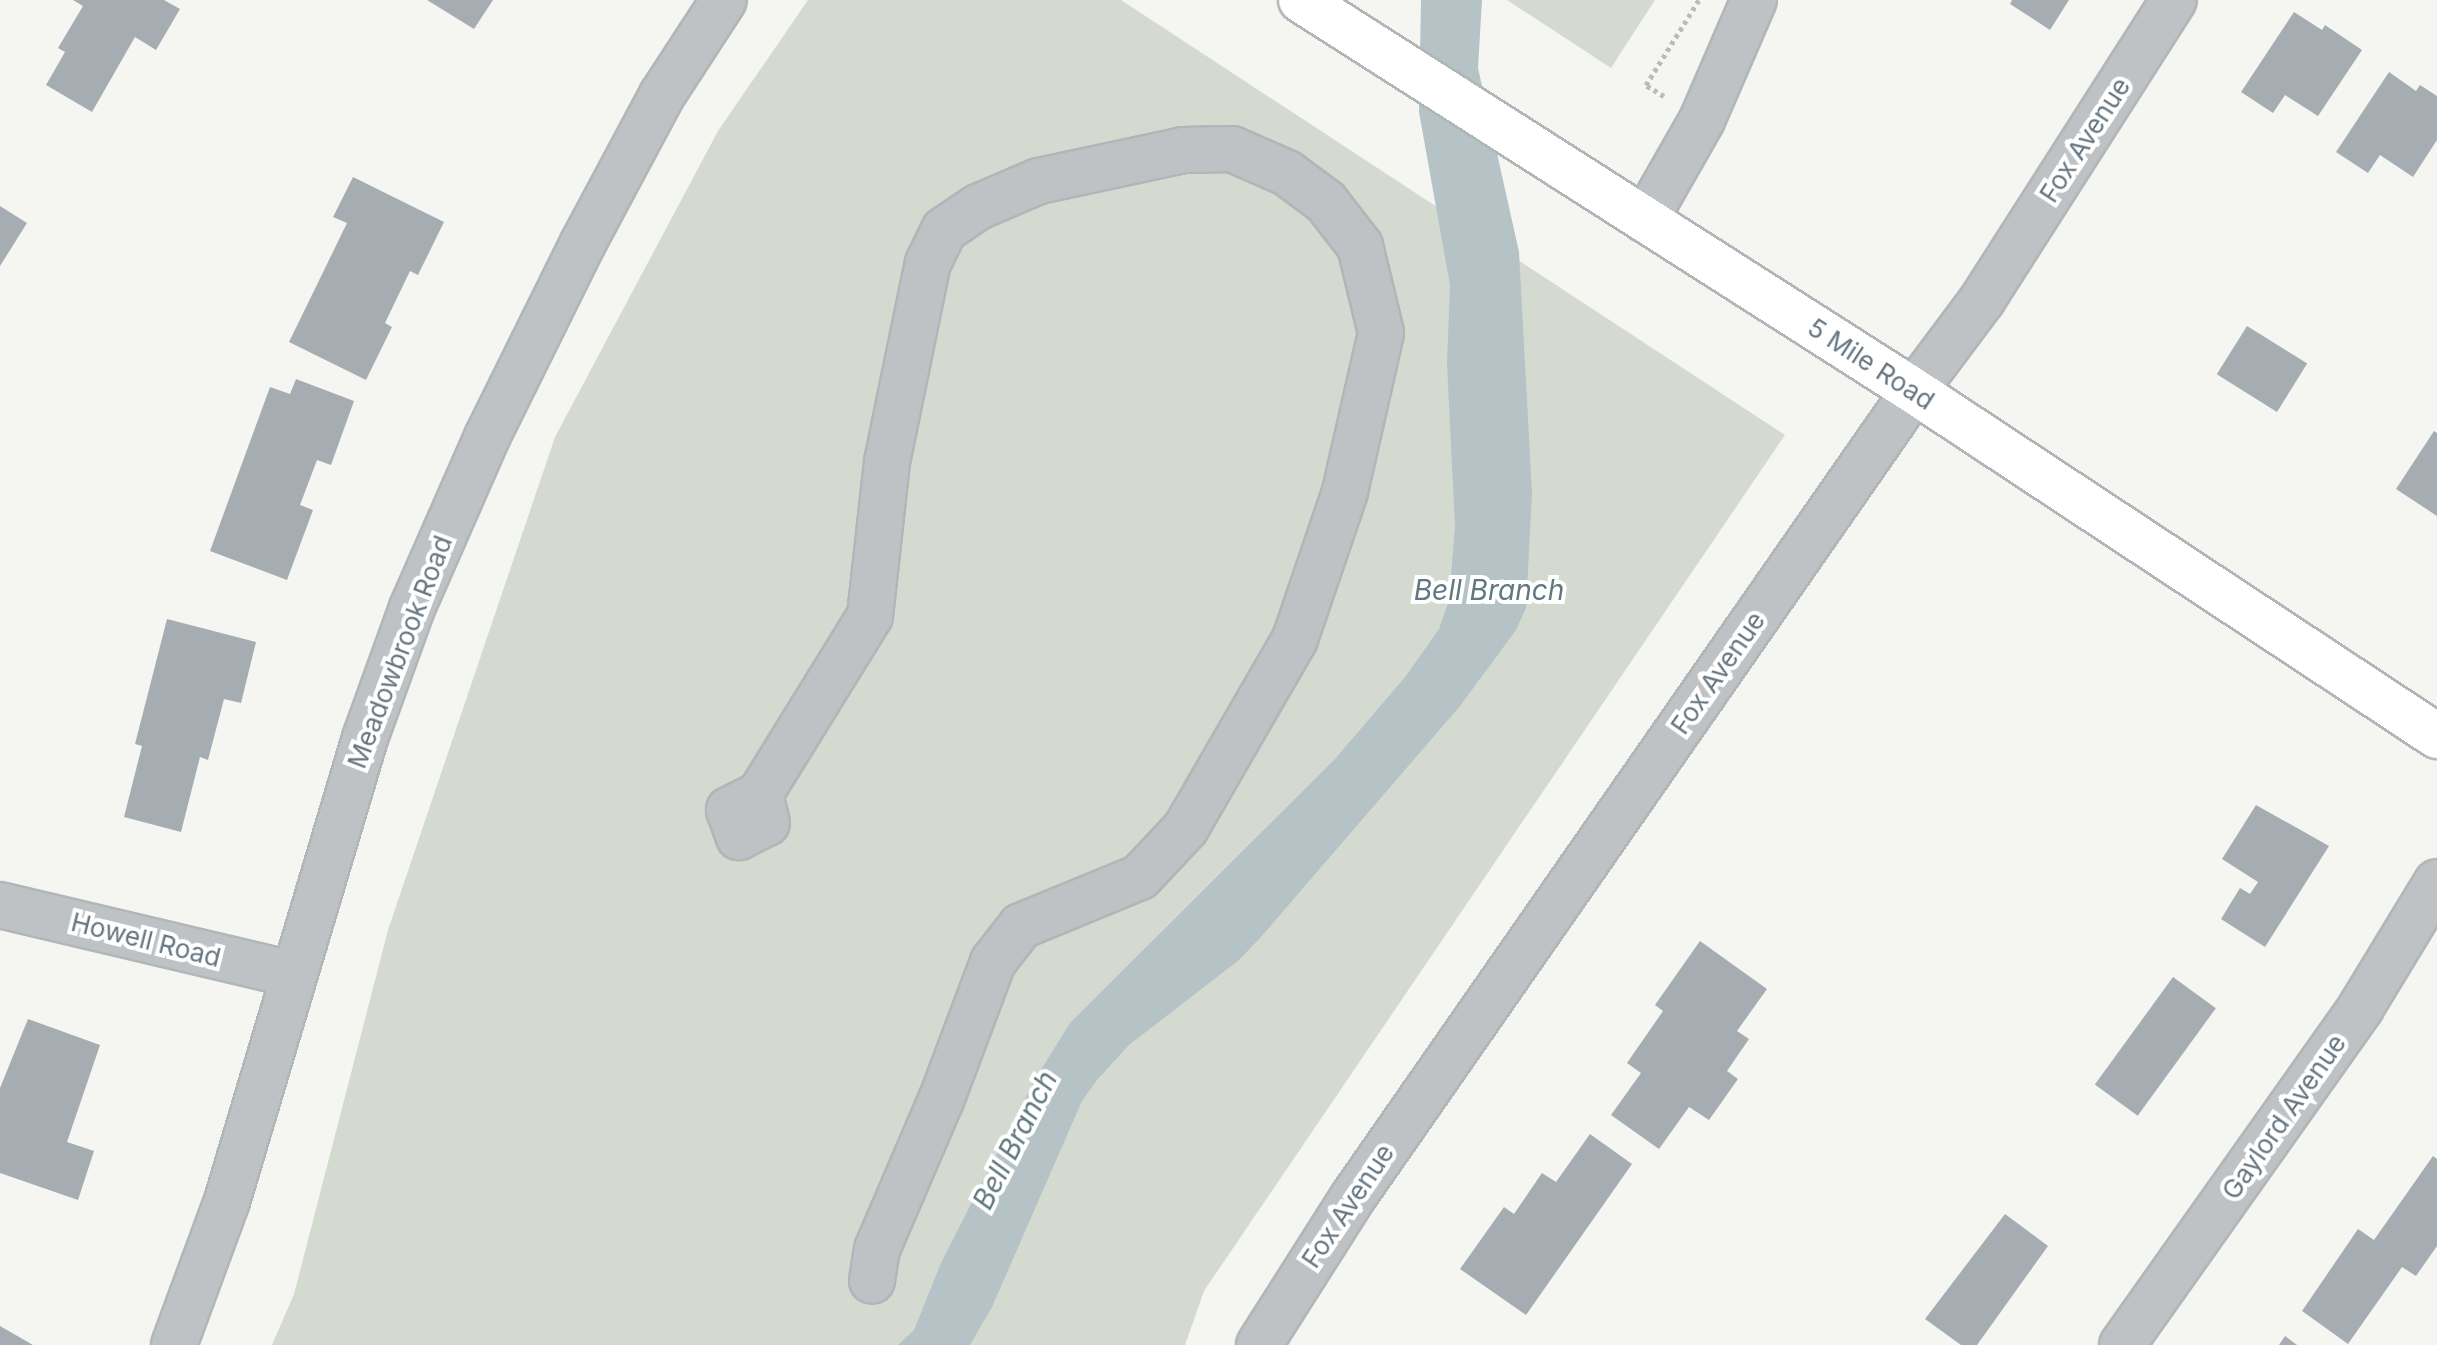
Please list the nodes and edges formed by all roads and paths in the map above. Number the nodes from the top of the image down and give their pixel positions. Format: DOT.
graph roads {
  1 [pos="724,0"];
  2 [pos="1301,0"];
  3 [pos="1699,0"];
  4 [pos="1754,0"];
  5 [pos="2174,0"];
  6 [pos="1671,101"];
  7 [pos="1645,220"];
  8 [pos="1914,391"];
  9 [pos="2435,729"];
  10 [pos="760,794"];
  11 [pos="2437,882"];
  12 [pos="0,905"];
  13 [pos="292,974"];
  14 [pos="872,1281"];
  15 [pos="174,1345"];
  16 [pos="1259,1345"];
  17 [pos="2122,1345"];
  1 -- 13 [label="street, Meadowbrook Road"];
  2 -- 7 [label="main road, 5 Mile Road"];
  3 -- 6 [label="path"];
  4 -- 7 [label="street"];
  5 -- 8 [label="street, Fox Avenue"];
  7 -- 8 [label="main road, 5 Mile Road"];
  8 -- 9 [label="main road, 5 Mile Road"];
  8 -- 16 [label="street, Fox Avenue"];
  10 -- 14 [label="street"];
  11 -- 17 [label="street, Gaylord Avenue"];
  12 -- 13 [label="street, Howell Road"];
  13 -- 15 [label="street, Meadowbrook Road"];
}
